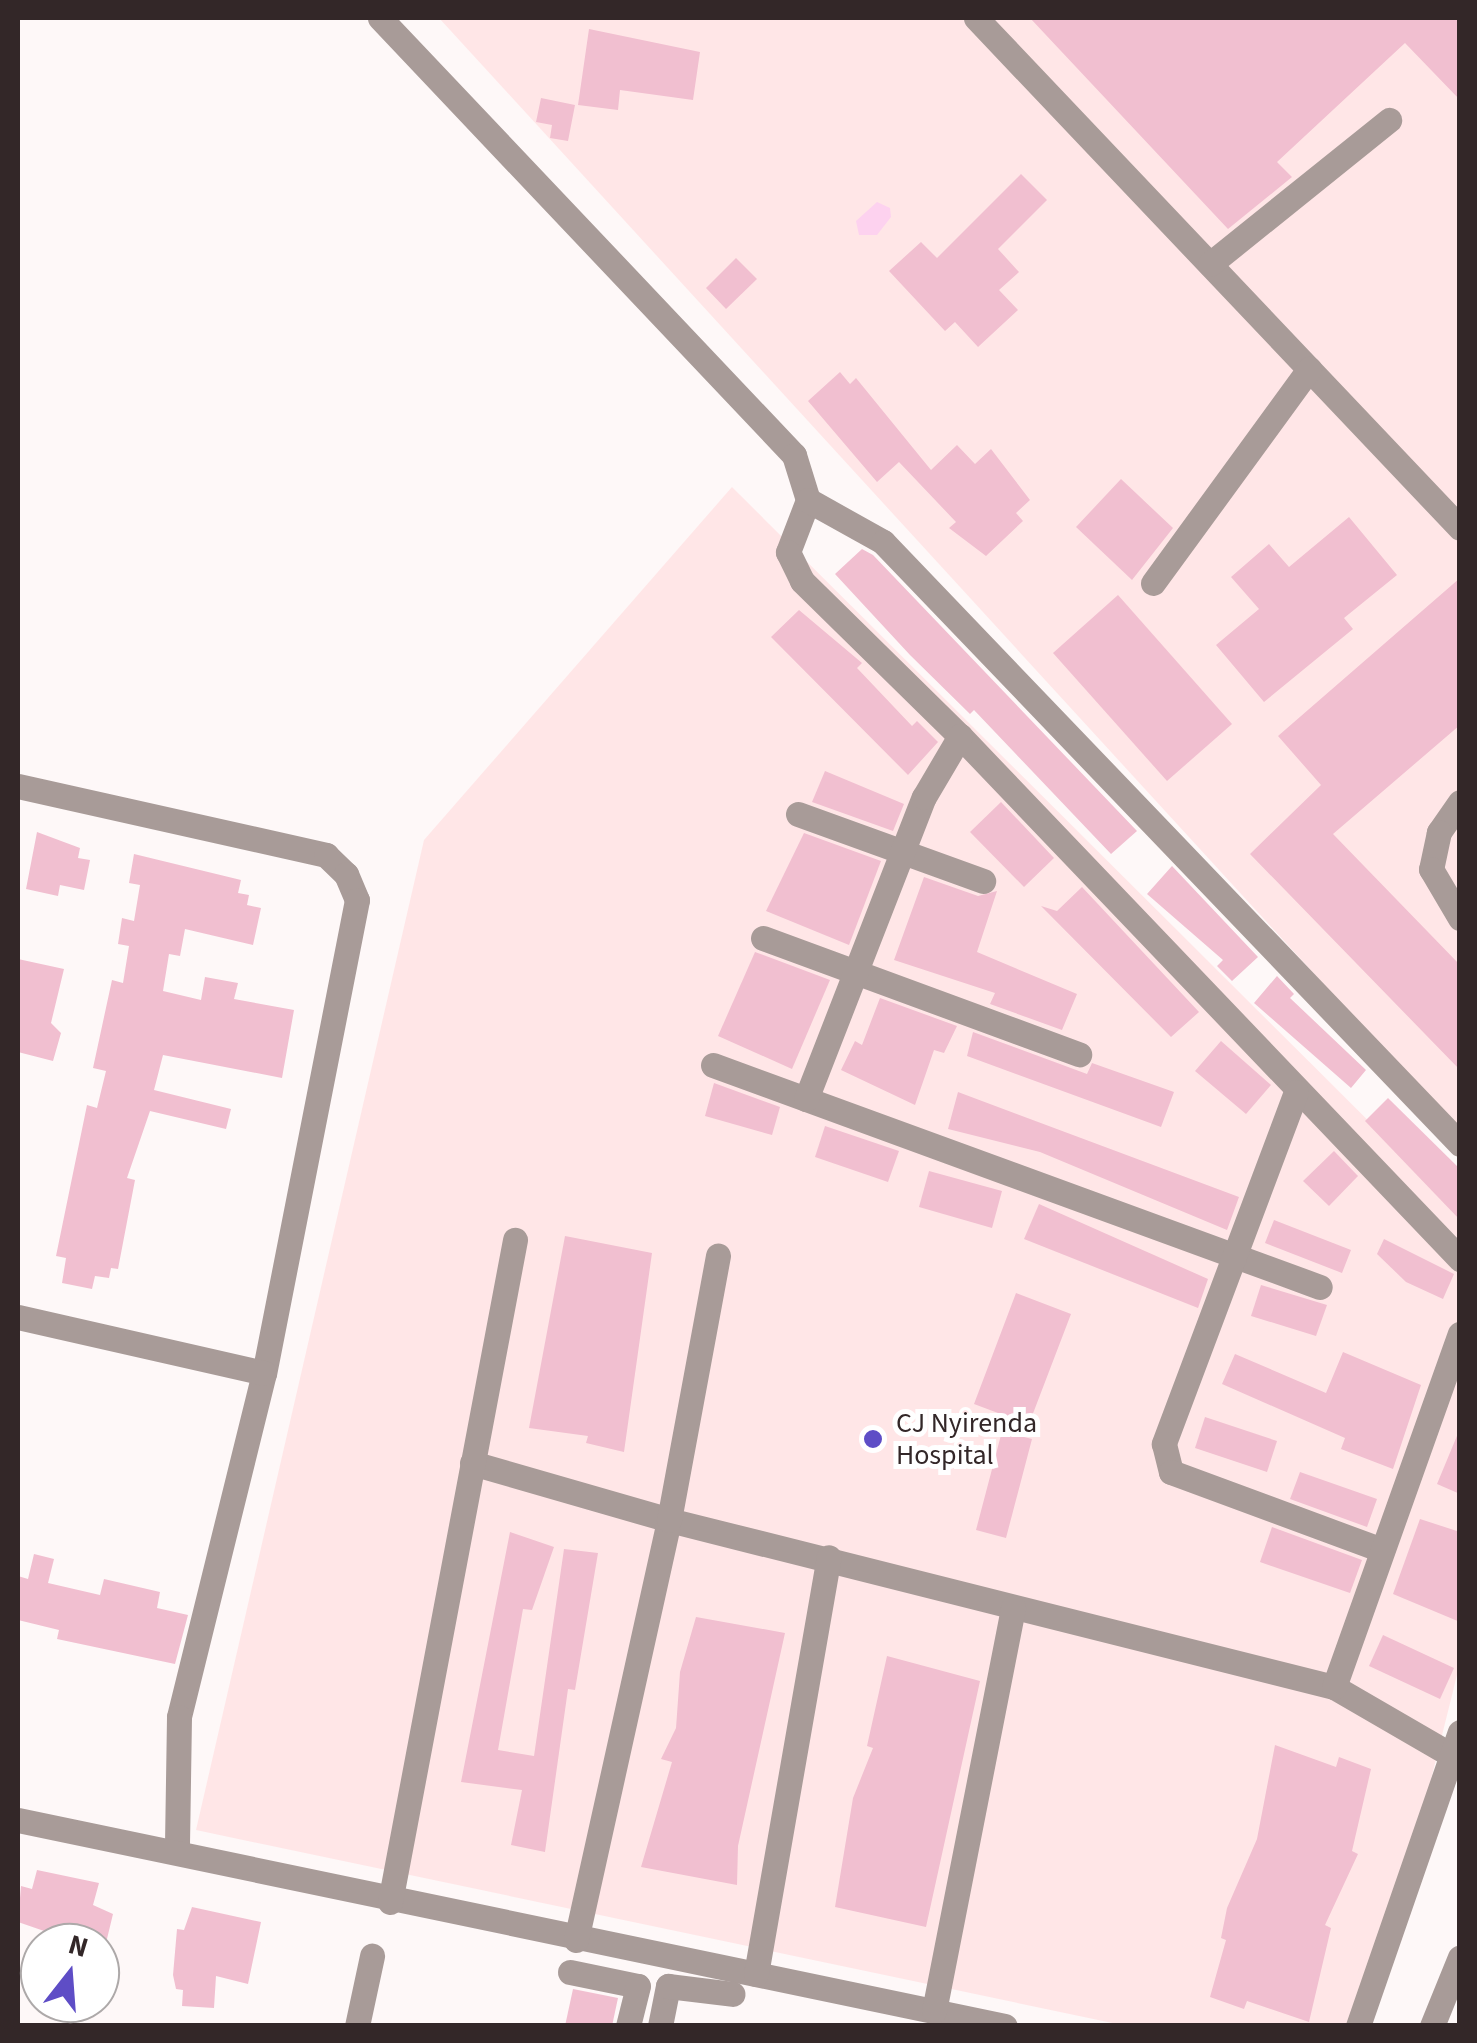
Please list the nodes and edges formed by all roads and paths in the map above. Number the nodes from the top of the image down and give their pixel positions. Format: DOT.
graph roads {
  1 [pos="380,18"];
  2 [pos="976,18"];
  3 [pos="1389,120"];
  4 [pos="1210,264"];
  5 [pos="1309,369"];
  6 [pos="808,500"];
  7 [pos="1460,528"];
  8 [pos="1153,582"];
  9 [pos="960,736"];
  10 [pos="18,786"];
  11 [pos="1460,802"];
  12 [pos="798,814"];
  13 [pos="900,852"];
  14 [pos="983,881"];
  15 [pos="1460,918"];
  16 [pos="763,938"];
  17 [pos="854,972"];
  18 [pos="1079,1054"];
  19 [pos="713,1065"];
  20 [pos="1296,1092"];
  21 [pos="806,1099"];
  22 [pos="1460,1144"];
  23 [pos="515,1240"];
  24 [pos="718,1255"];
  25 [pos="1235,1257"];
  26 [pos="1460,1259"];
  27 [pos="1320,1286"];
  28 [pos="18,1317"];
  29 [pos="1460,1334"];
  30 [pos="264,1373"];
  31 [pos="472,1463"];
  32 [pos="669,1520"];
  33 [pos="1382,1550"];
  34 [pos="829,1558"];
  35 [pos="1013,1608"];
  36 [pos="1334,1687"];
  37 [pos="1456,1749"];
  38 [pos="18,1820"];
  39 [pos="178,1850"];
  40 [pos="390,1902"];
  41 [pos="576,1940"];
  42 [pos="372,1956"];
  43 [pos="1460,1957"];
  44 [pos="570,1972"];
  45 [pos="756,1974"];
  46 [pos="733,1994"];
  47 [pos="934,2011"];
  48 [pos="357,2026"];
  49 [pos="628,2026"];
  50 [pos="660,2026"];
  51 [pos="1005,2026"];
  52 [pos="1358,2026"];
  53 [pos="1432,2026"];
  1 -- 6 [label="street"];
  2 -- 4 [label="street"];
  3 -- 4 [label="street"];
  4 -- 5 [label="street"];
  5 -- 7 [label="street"];
  5 -- 8 [label="street"];
  6 -- 9 [label="street"];
  6 -- 22 [label="street"];
  9 -- 13 [label="street"];
  9 -- 20 [label="street"];
  10 -- 30 [label="street"];
  11 -- 15 [label="street"];
  12 -- 13 [label="street"];
  13 -- 14 [label="street"];
  13 -- 17 [label="street"];
  16 -- 17 [label="street"];
  17 -- 18 [label="street"];
  17 -- 21 [label="street"];
  19 -- 21 [label="street"];
  20 -- 25 [label="street"];
  20 -- 26 [label="street"];
  21 -- 25 [label="street"];
  23 -- 31 [label="street"];
  24 -- 32 [label="street"];
  25 -- 27 [label="street"];
  25 -- 33 [label="street"];
  28 -- 30 [label="street"];
  29 -- 33 [label="street"];
  30 -- 39 [label="street"];
  31 -- 32 [label="street"];
  31 -- 40 [label="street"];
  32 -- 34 [label="street"];
  32 -- 41 [label="street"];
  33 -- 36 [label="street"];
  34 -- 35 [label="street"];
  34 -- 45 [label="street"];
  35 -- 36 [label="street"];
  35 -- 47 [label="street"];
  36 -- 37 [label="street"];
  37 -- 52 [label="street"];
  38 -- 39 [label="street"];
  39 -- 40 [label="street"];
  40 -- 41 [label="street"];
  41 -- 45 [label="street"];
  42 -- 48 [label="street"];
  43 -- 53 [label="street"];
  44 -- 49 [label="street"];
  45 -- 47 [label="street"];
  46 -- 50 [label="street"];
  47 -- 51 [label="street"];
}
